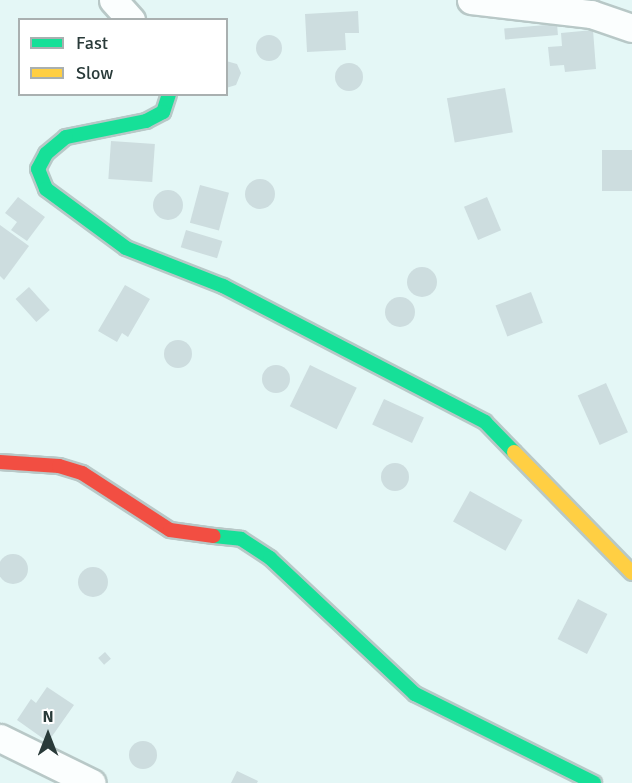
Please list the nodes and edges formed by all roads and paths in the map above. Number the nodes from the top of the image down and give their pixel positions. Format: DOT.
graph roads {
  1 [pos="112,0"];
  2 [pos="471,0"];
  3 [pos="129,18"];
  4 [pos="632,28"];
  5 [pos="168,96"];
  6 [pos="0,462"];
  7 [pos="632,573"];
  8 [pos="0,738"];
  9 [pos="92,783"];
  10 [pos="594,783"];
  1 -- 3 [label="street"];
  2 -- 4 [label="street"];
  5 -- 7 [label="street"];
  6 -- 10 [label="street"];
  8 -- 9 [label="street"];
}
